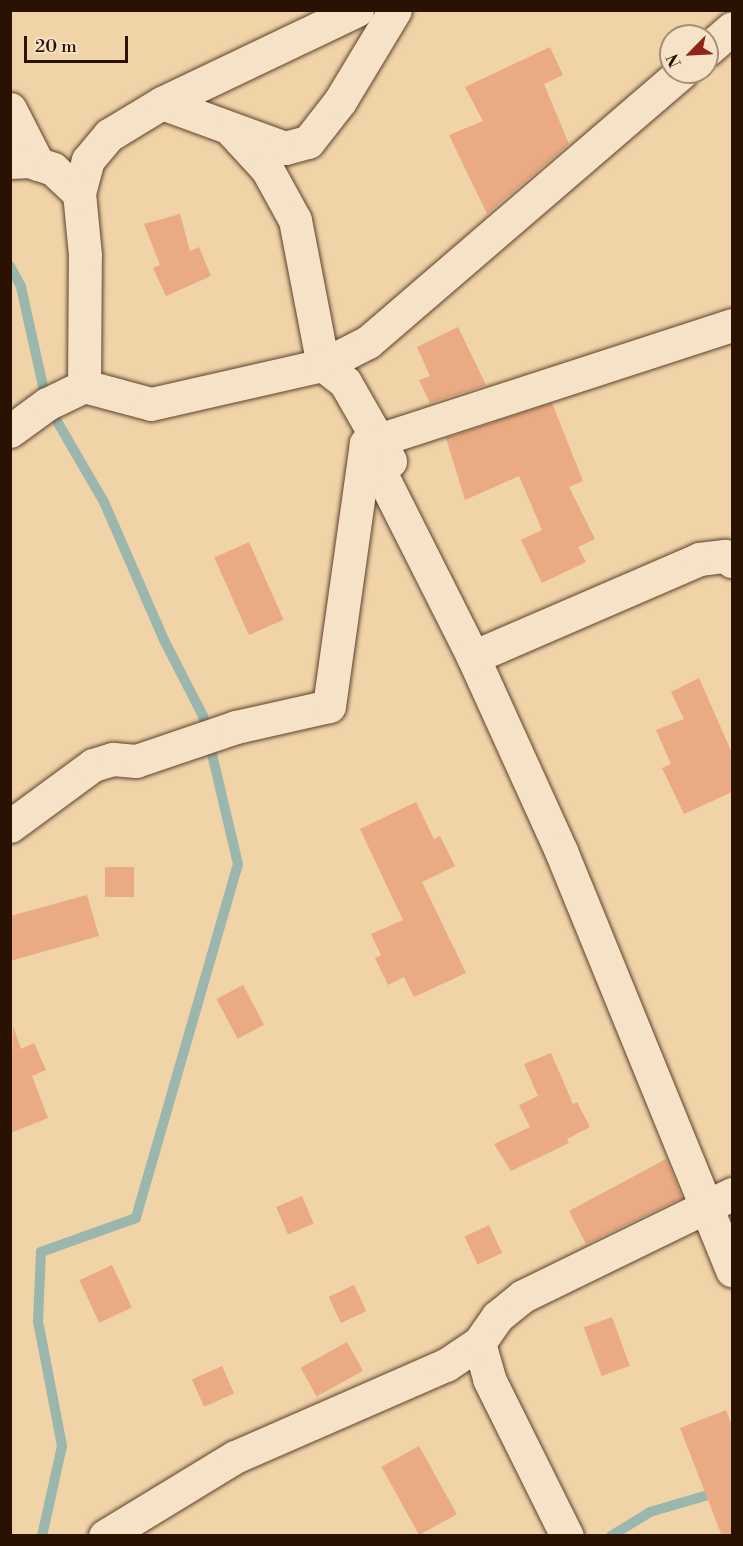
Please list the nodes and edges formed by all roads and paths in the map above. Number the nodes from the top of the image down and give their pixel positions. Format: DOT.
graph roads {
  1 [pos="357,10"];
  2 [pos="395,10"];
  3 [pos="732,28"];
  4 [pos="719,39"];
  5 [pos="668,84"];
  6 [pos="162,103"];
  7 [pos="10,109"];
  8 [pos="232,131"];
  9 [pos="24,163"];
  10 [pos="79,193"];
  11 [pos="732,325"];
  12 [pos="323,365"];
  13 [pos="84,386"];
  14 [pos="10,432"];
  15 [pos="366,444"];
  16 [pos="732,561"];
  17 [pos="473,657"];
  18 [pos="10,826"];
  19 [pos="721,1200"];
  20 [pos="732,1271"];
  21 [pos="479,1343"];
  22 [pos="105,1536"];
  23 [pos="567,1536"];
  1 -- 6 [label="street"];
  2 -- 8 [label="street"];
  3 -- 4 [label="street"];
  5 -- 12 [label="street"];
  6 -- 8 [label="street"];
  6 -- 10 [label="street"];
  7 -- 9 [label="street"];
  8 -- 12 [label="street"];
  9 -- 10 [label="street"];
  10 -- 13 [label="street"];
  11 -- 15 [label="street"];
  12 -- 13 [label="street"];
  12 -- 15 [label="street"];
  13 -- 14 [label="street"];
  15 -- 17 [label="street"];
  15 -- 18 [label="street"];
  16 -- 17 [label="street"];
  17 -- 19 [label="street"];
  19 -- 20 [label="street"];
  19 -- 21 [label="street"];
  21 -- 22 [label="street"];
  21 -- 23 [label="street"];
}
